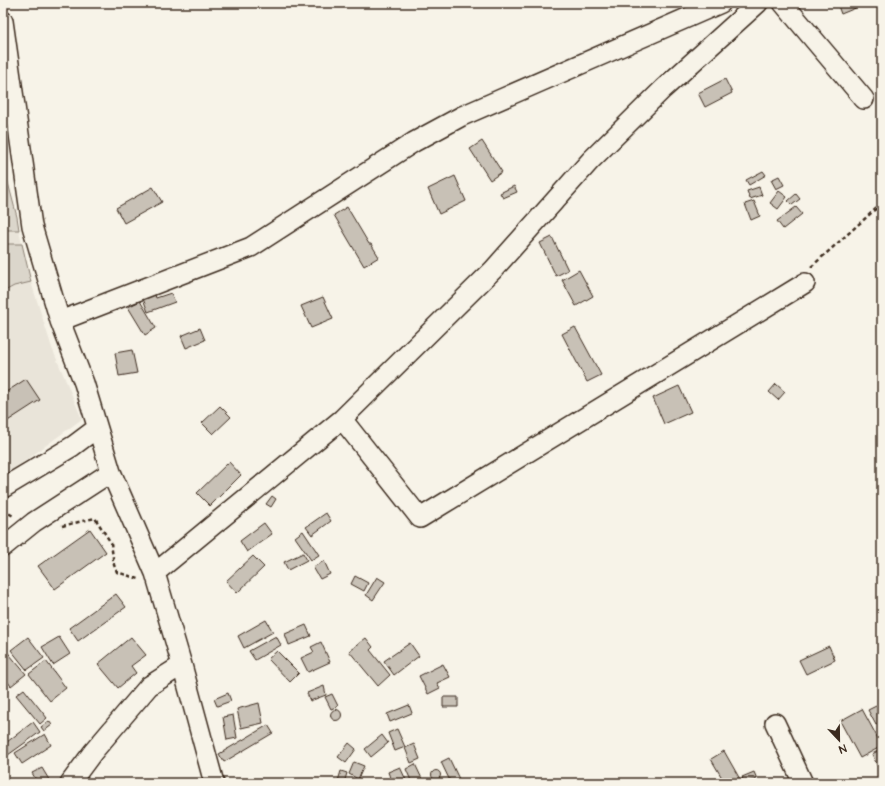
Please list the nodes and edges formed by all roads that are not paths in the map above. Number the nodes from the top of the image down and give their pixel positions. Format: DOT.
graph roads {
  1 [pos="722,3"];
  2 [pos="758,3"];
  3 [pos="783,3"];
  4 [pos="3,21"];
  5 [pos="864,99"];
  6 [pos="805,283"];
  7 [pos="60,321"];
  8 [pos="342,419"];
  9 [pos="97,428"];
  10 [pos="111,472"];
  11 [pos="3,488"];
  12 [pos="3,547"];
  13 [pos="154,573"];
  14 [pos="182,665"];
  15 [pos="775,723"];
  16 [pos="70,783"];
  17 [pos="214,783"];
  18 [pos="803,783"];
  1 -- 7 [label="street"];
  2 -- 8 [label="street"];
  3 -- 5 [label="street"];
  4 -- 7 [label="street"];
  6 -- 8 [label="street"];
  7 -- 9 [label="street"];
  8 -- 13 [label="street"];
  9 -- 10 [label="street"];
  9 -- 11 [label="street"];
  10 -- 12 [label="street"];
  10 -- 13 [label="street"];
  13 -- 14 [label="street"];
  14 -- 16 [label="street"];
  14 -- 17 [label="street"];
  15 -- 18 [label="street"];
}
